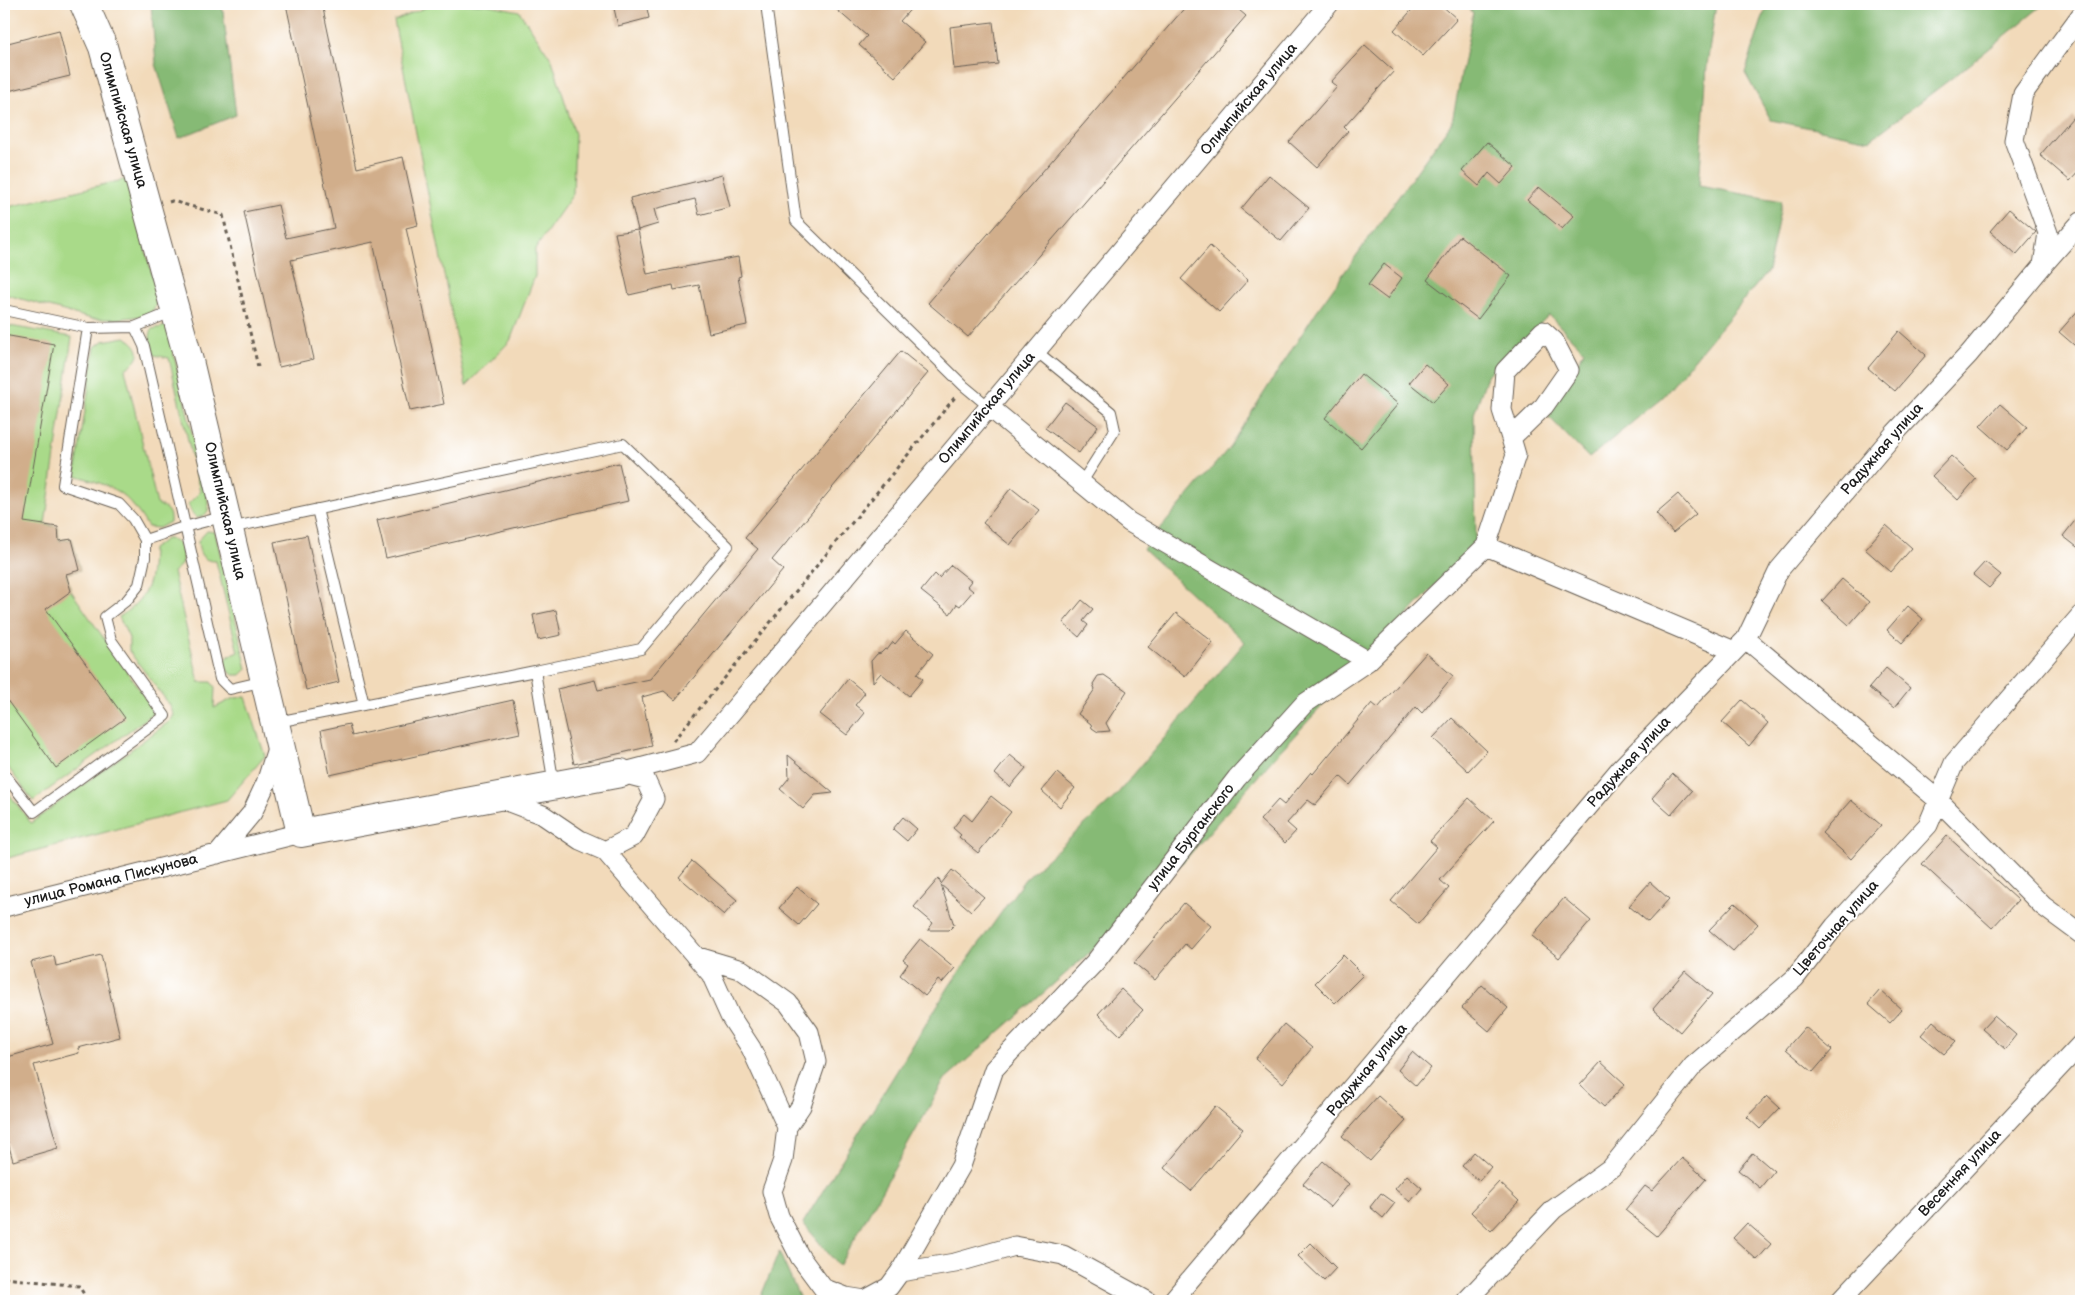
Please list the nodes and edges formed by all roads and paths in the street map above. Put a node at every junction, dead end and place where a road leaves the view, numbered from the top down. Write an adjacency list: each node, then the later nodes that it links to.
1 (84, 4): 9 (street, Олимпийская улица)
2 (766, 4): 14 (lane)
3 (1329, 4): 12 (street, Олимпийская улица)
4 (2081, 15): 7 (street)
5 (166, 203): 13 (path)
6 (2081, 222): 7 (street, Радужная улица)
7 (2043, 265): 24 (street, Радужная улица)
8 (4, 310): 11 (lane)
9 (175, 310): 10 (lane); 19 (street, Олимпийская улица)
10 (135, 327): 11 (lane); 20 (lane)
11 (88, 328): 21 (lane)
12 (1035, 350): 15 (street, Олимпийская улица); 17 (lane)
13 (258, 367)
14 (964, 386): 15 (lane); 30 (path)
15 (988, 406): 17 (street); 30 (street, Олимпийская улица)
16 (1511, 438): 16 (street, улица Бурганского); 22 (street, улица Бурганского)
17 (1082, 482): 25 (street)
18 (317, 509): 19 (lane); 26 (lane); 28 (lane)
19 (227, 522): 20 (lane); 27 (street, Олимпийская улица)
20 (184, 527): 21 (lane); 27 (lane)
21 (145, 540): 32 (lane)
22 (1486, 546): 24 (street); 25 (street, улица Бурганского)
23 (2081, 615): 35 (street, Цветочная улица)
24 (1740, 645): 35 (street); 49 (street, Радужная улица)
25 (1368, 661): 44 (street, улица Бурганского)
26 (535, 671): 28 (lane); 33 (lane)
27 (265, 681): 29 (street, Олимпийская улица)
28 (364, 705): 29 (lane)
29 (277, 732): 36 (street, Олимпийская улица); 38 (street, улица Романа Пискунова)
30 (654, 765): 31 (street, Олимпийская улица)
31 (621, 773): 33 (street, Олимпийская улица); 37 (street, Олимпийская улица)
32 (4, 774)
33 (554, 786): 34 (street, Олимпийская улица)
34 (495, 797): 36 (street, Олимпийская улица); 37 (street)
35 (1938, 800): 40 (street); 50 (street, Цветочная улица)
36 (301, 833): 38 (street, улица Романа Пискунова)
37 (605, 851): 41 (street)
38 (218, 854): 39 (street, улица Романа Пискунова)
39 (4, 907)
40 (2081, 934)
41 (695, 956): 43 (street); 43 (street)
42 (2081, 1044): 51 (street, Весенняя улица)
43 (786, 1127): 46 (street)
44 (900, 1272): 46 (street, улица Бурганского); 48 (street)
45 (4, 1278): 47 (path)
46 (826, 1294)
47 (88, 1301)
48 (1147, 1301)
49 (1172, 1301)
50 (1466, 1301)
51 (1840, 1301)

